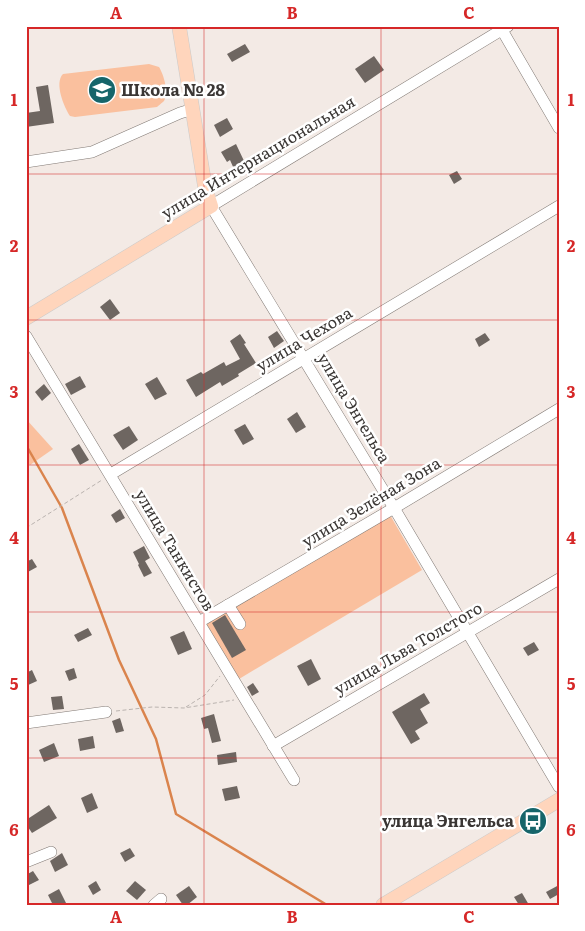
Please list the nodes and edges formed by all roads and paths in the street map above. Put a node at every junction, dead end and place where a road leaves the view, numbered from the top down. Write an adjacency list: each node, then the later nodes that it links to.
1 (179, 26): 3 (main road, улица Энгельса)
2 (505, 28): 4 (street); 6 (street, улица Интернациональная)
3 (193, 110): 5 (street); 6 (main road, улица Энгельса)
4 (559, 128)
5 (26, 162)
6 (211, 206): 8 (main road, улица Интернациональная); 10 (street, улица Энгельса)
7 (559, 206): 10 (street, улица Чехова)
8 (26, 318)
9 (26, 336): 12 (street, улица Танкистов)
10 (304, 358): 12 (street, улица Чехова); 13 (street, улица Энгельса)
11 (559, 409): 13 (street, улица Зелёная Зона)
12 (111, 474): 14 (path); 17 (street, улица Танкистов)
13 (394, 508): 16 (street, улица Зелёная Зона); 19 (street, улица Энгельса)
14 (26, 528)
15 (559, 578): 19 (street, улица Льва Толстого)
16 (228, 605): 17 (street, улица Зелёная Зона); 18 (street)
17 (199, 622): 20 (street, улица Танкистов)
18 (240, 624)
19 (466, 632): 25 (street, улица Льва Толстого); 27 (street, улица Энгельса)
20 (226, 668): 21 (street, улица Танкистов); 22 (path)
21 (244, 698): 22 (path); 25 (street, улица Танкистов)
22 (184, 708): 23 (path)
23 (106, 712): 24 (street)
24 (26, 723)
25 (273, 746): 26 (street, улица Танкистов)
26 (294, 780)
27 (559, 787)
28 (559, 800): 31 (main road)
29 (51, 852): 30 (street)
30 (26, 862)
31 (383, 905)

